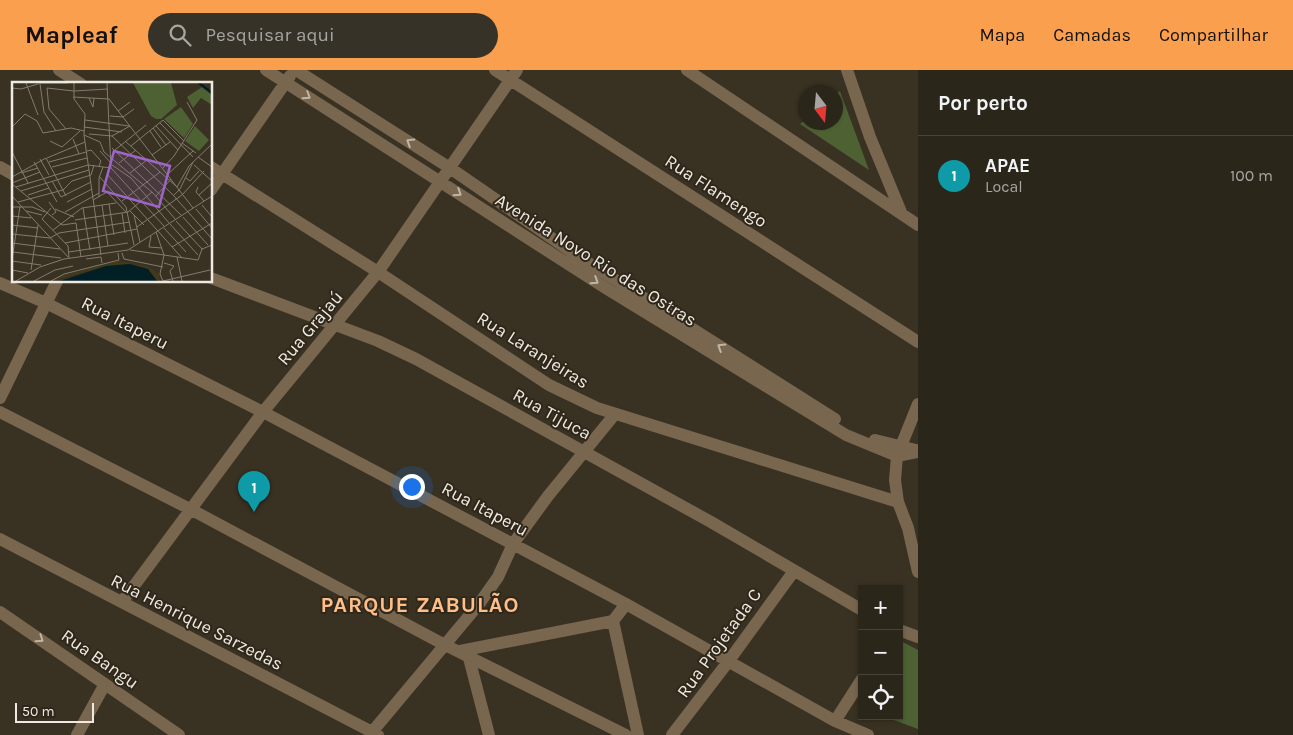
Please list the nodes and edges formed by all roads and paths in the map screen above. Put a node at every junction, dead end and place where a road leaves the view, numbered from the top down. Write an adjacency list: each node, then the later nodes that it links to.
1 (59, 70): 8 (street)
2 (266, 70): 9 (street, Avenida Novo Rio das Ostras)
3 (295, 70): 9 (street); 12 (street, Avenida Novo Rio das Ostras, one-way to 3)
4 (495, 70): 7 (street, Rua Flamengo)
5 (687, 70): 17 (street)
6 (847, 70): 17 (street)
7 (514, 75): 12 (street, Rua Grajaú); 25 (street, Rua Flamengo)
8 (78, 82)
9 (286, 83): 13 (street); 15 (street, Avenida Novo Rio das Ostras, one-way to 15)
10 (0, 167): 14 (street)
11 (212, 168): 13 (street, Rua Laranjeiras)
12 (450, 168): 15 (street, Rua Grajaú); 32 (street, Avenida Novo Rio das Ostras, one-way to 12)
13 (223, 174): 16 (street); 19 (street, Rua Laranjeiras)
14 (12, 175)
15 (440, 182): 19 (street, Rua Grajaú); 32 (street, Avenida Novo Rio das Ostras, one-way to 32)
16 (212, 189)
17 (902, 213): 18 (street)
18 (918, 225)
19 (378, 272): 24 (street, Rua Grajaú); 30 (street, Rua Laranjeiras)
20 (212, 278): 24 (street, Rua Tijuca)
21 (56, 282): 23 (street)
22 (0, 283): 23 (street, Rua Itaperu)
23 (46, 303): 26 (street); 29 (street, Rua Itaperu)
24 (335, 326): 29 (street, Rua Grajaú); 31 (street, Rua Tijuca)
25 (918, 342)
26 (0, 398)
27 (918, 404): 32 (street)
28 (0, 412): 35 (street)
29 (263, 412): 35 (street, Rua Grajaú); 38 (street, Rua Itaperu)
30 (615, 414): 31 (street); 34 (street, Rua Laranjeiras)
31 (583, 451): 38 (street); 39 (street, Rua Tijuca)
32 (899, 451): 33 (street, Avenida Novo Rio das Ostras); 34 (street)
33 (918, 451)
34 (898, 502): 36 (street)
35 (190, 509): 41 (street, Rua Grajaú); 48 (street)
36 (913, 529): 40 (street)
37 (0, 539): 41 (street, Rua Henrique Sarzedas)
38 (513, 544): 42 (street, Rua Itaperu); 48 (street)
39 (794, 570): 43 (street, Rua Tijuca); 50 (street, Rua Projetada C)
40 (918, 572)
41 (122, 602): 55 (street, Rua Henrique Sarzedas)
42 (626, 604): 45 (street); 50 (street, Rua Itaperu)
43 (858, 608)
44 (0, 612): 51 (street, Rua Bangu, one-way to 51)
45 (613, 621): 49 (street); 59 (street)
46 (903, 631): 47 (street)
47 (918, 637)
48 (445, 645): 49 (street); 55 (street)
49 (464, 654): 56 (street); 58 (street)
50 (728, 662): 53 (street, Rua Itaperu); 60 (street, Rua Projetada C)
51 (105, 684): 54 (street, Rua Bangu); 57 (street)
52 (858, 685): 53 (street)
53 (835, 721): 61 (street, Rua Itaperu)
54 (175, 734)
55 (375, 734)
56 (618, 734)
57 (77, 735)
58 (489, 735)
59 (638, 735)
60 (672, 735)
61 (868, 735)

